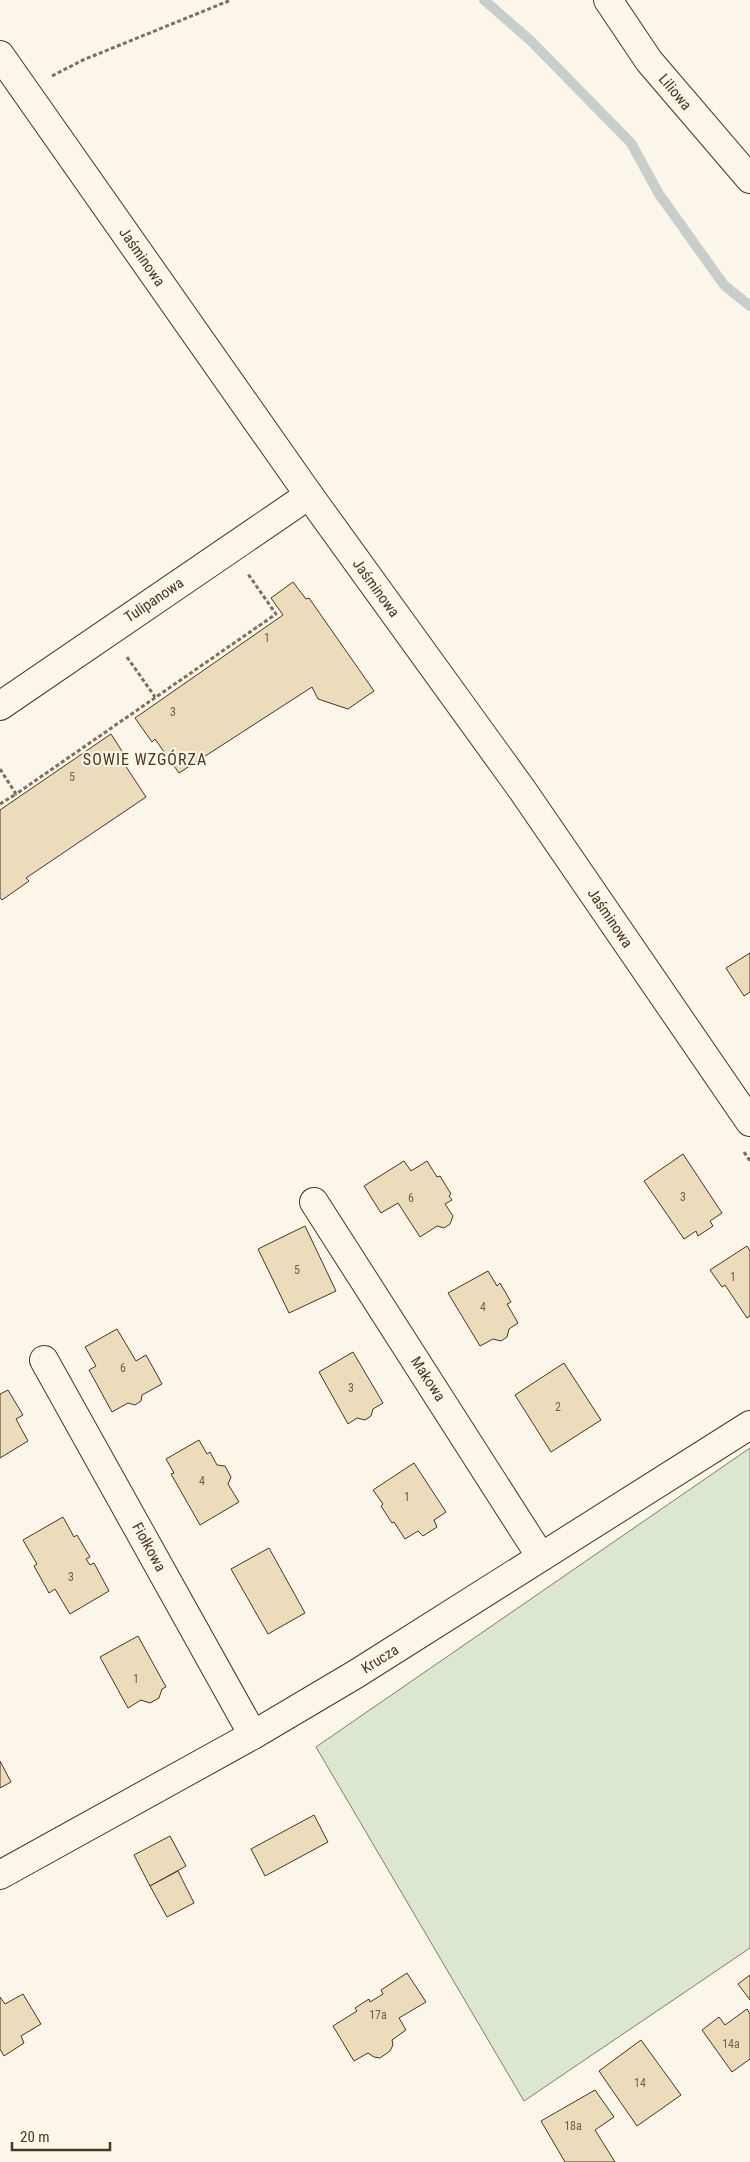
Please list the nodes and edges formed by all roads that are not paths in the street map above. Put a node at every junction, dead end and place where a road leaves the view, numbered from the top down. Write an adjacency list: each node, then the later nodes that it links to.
1 (608, 0): 3 (street, Liliowa)
2 (0, 55): 4 (street, Jaśminowa)
3 (750, 179)
4 (309, 495): 5 (street, Tulipanowa); 6 (street, Jaśminowa)
5 (0, 706)
6 (750, 1122)
7 (314, 1202): 10 (street, Makowa)
8 (44, 1360): 11 (street, Fiołkowa)
9 (750, 1425): 10 (street, Krucza)
10 (541, 1557): 11 (street, Krucza)
11 (253, 1735): 12 (street, Krucza)
12 (0, 1875)

